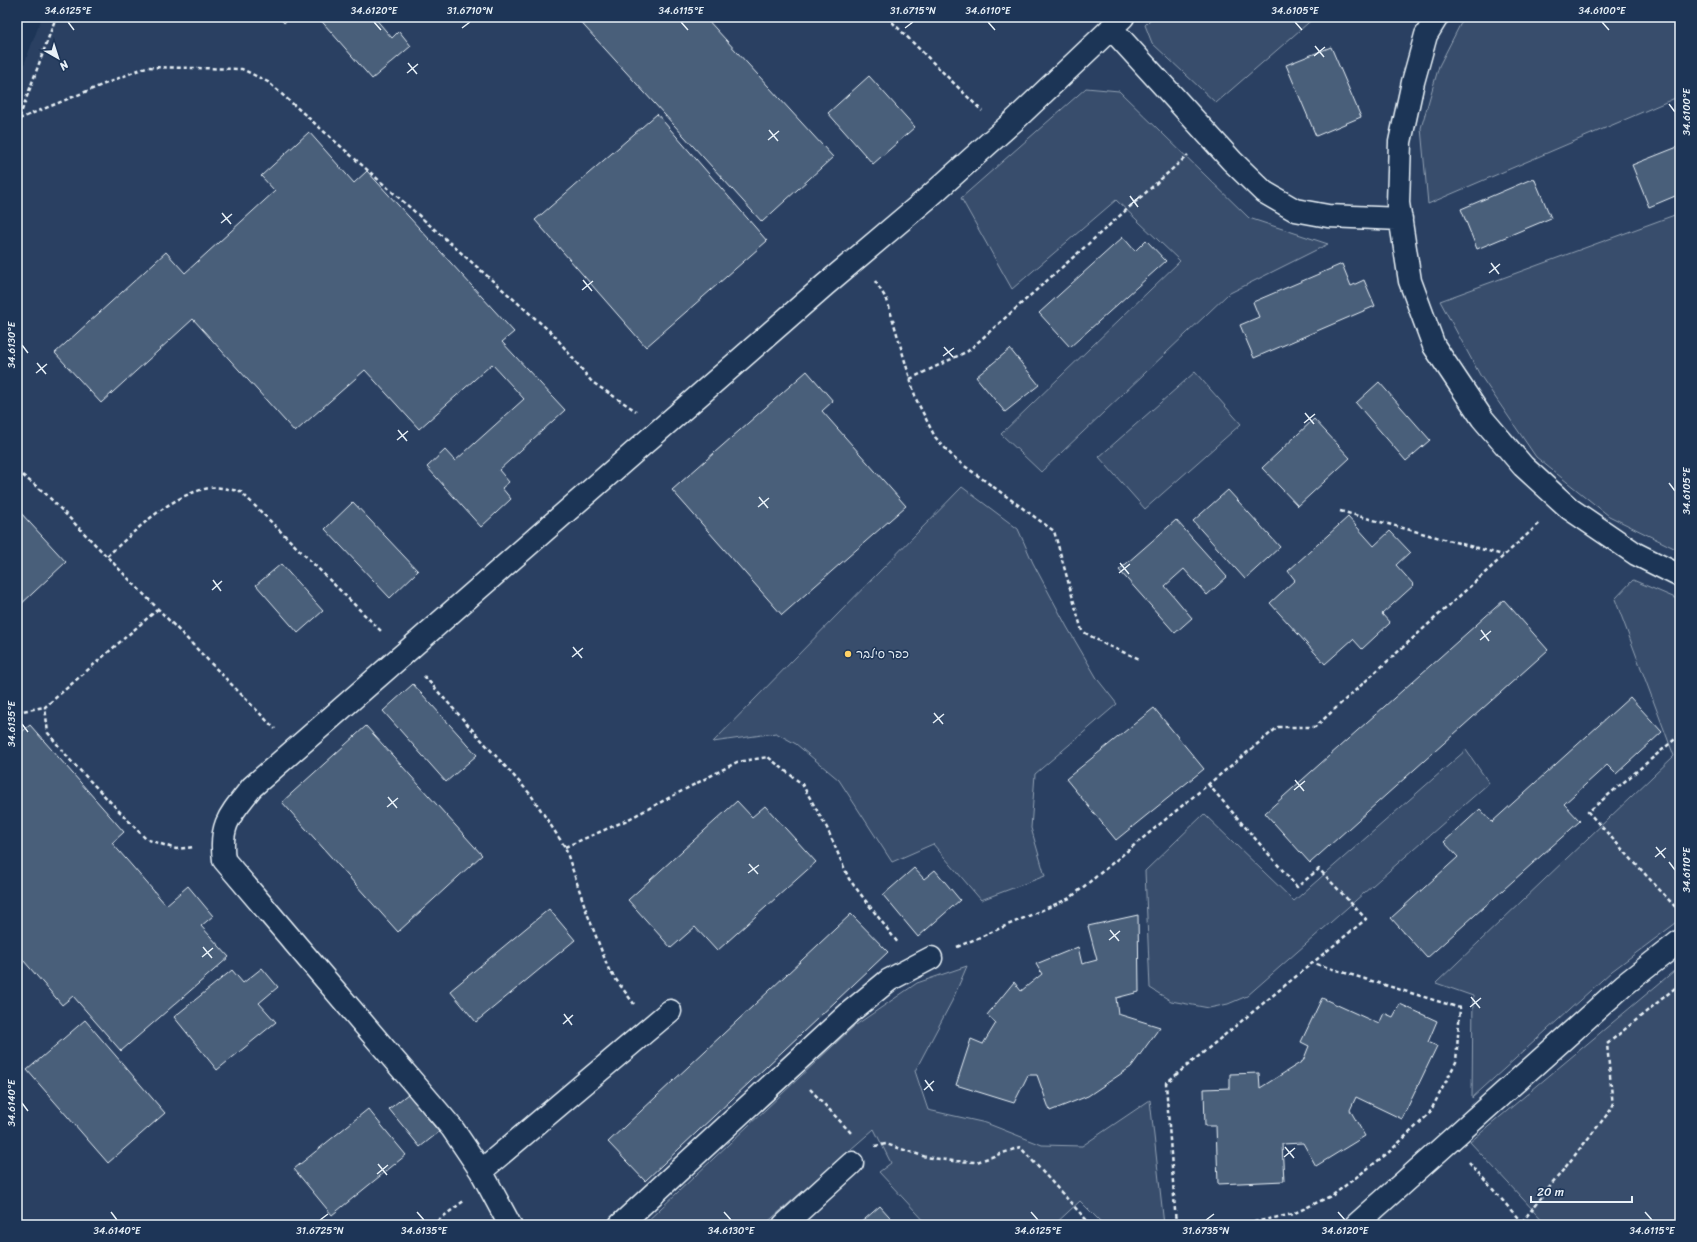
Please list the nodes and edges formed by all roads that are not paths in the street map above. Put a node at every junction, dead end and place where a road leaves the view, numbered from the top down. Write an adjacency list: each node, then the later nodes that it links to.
1 (1437, 17): 3 (street)
2 (1117, 23): 3 (street); 9 (street)
3 (1401, 219): 4 (street)
4 (1680, 576)
5 (1680, 941): 13 (street)
6 (923, 962): 11 (street)
7 (670, 1011): 9 (street)
8 (858, 1155): 12 (street)
9 (484, 1177): 10 (street)
10 (510, 1225)
11 (620, 1225)
12 (784, 1225)
13 (1356, 1225)

